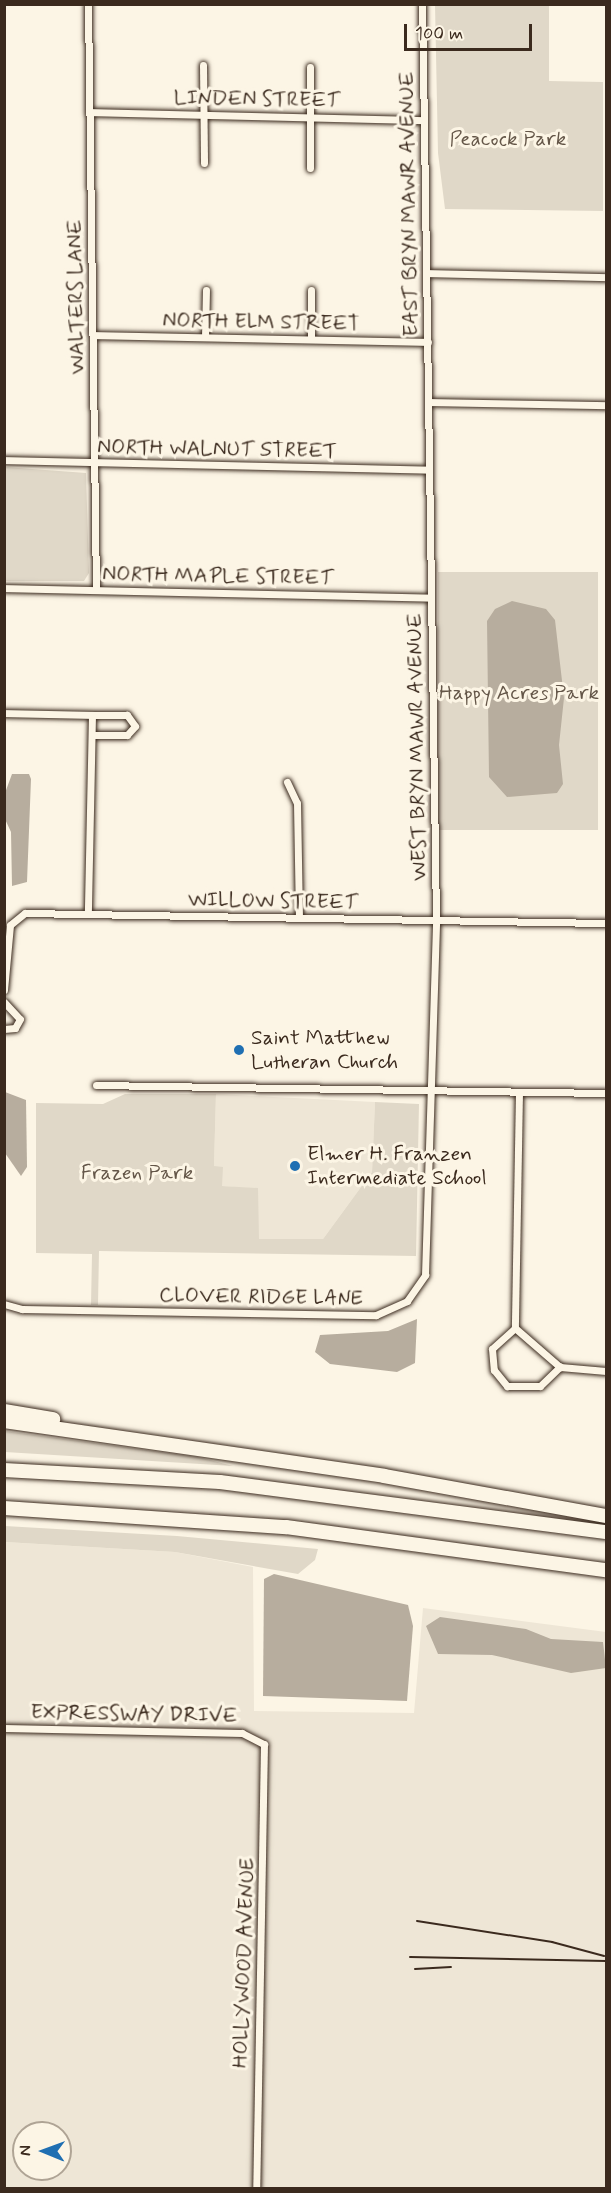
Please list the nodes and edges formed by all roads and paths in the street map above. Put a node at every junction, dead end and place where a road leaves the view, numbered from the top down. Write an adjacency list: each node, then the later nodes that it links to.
1 (88, 4): 5 (street, WALTERS LANE)
2 (422, 4): 8 (street, EAST BRYN MAWR AVENUE)
3 (203, 64): 6 (street)
4 (310, 67): 7 (street)
5 (90, 112): 6 (street, LINDEN STREET); 15 (street, WALTERS LANE)
6 (204, 114): 7 (street, LINDEN STREET); 9 (street)
7 (310, 117): 8 (street, LINDEN STREET); 10 (street)
8 (423, 120): 11 (street, EAST BRYN MAWR AVENUE)
9 (204, 164)
10 (310, 168)
11 (427, 273): 12 (street); 18 (street, EAST BRYN MAWR AVENUE)
12 (606, 277)
13 (206, 290): 16 (street)
14 (311, 290): 17 (street)
15 (93, 335): 16 (street, NORTH ELM STREET); 22 (street, WALTERS LANE)
16 (205, 337): 17 (street, NORTH ELM STREET)
17 (311, 339): 18 (street, NORTH ELM STREET)
18 (428, 342): 19 (street, EAST BRYN MAWR AVENUE)
19 (430, 402): 20 (street); 23 (street, WEST BRYN MAWR AVENUE)
20 (606, 405)
21 (4, 460): 22 (street, NORTH WALNUT STREET)
22 (94, 463): 23 (street, NORTH WALNUT STREET); 25 (street, WALTERS LANE)
23 (429, 470): 26 (street, WEST BRYN MAWR AVENUE)
24 (4, 588): 25 (street, NORTH MAPLE STREET)
25 (96, 590): 26 (street, NORTH MAPLE STREET)
26 (431, 598): 33 (street, WEST BRYN MAWR AVENUE)
27 (4, 713): 28 (street)
28 (92, 715): 29 (street); 29 (street)
29 (92, 735): 31 (street)
30 (287, 782): 32 (street)
31 (88, 914): 32 (street, WILLOW STREET); 35 (street, WILLOW STREET)
32 (299, 918): 33 (street, WILLOW STREET)
33 (436, 921): 34 (street, WILLOW STREET); 39 (street, WEST BRYN MAWR AVENUE)
34 (606, 923)
35 (4, 990)
36 (4, 1002): 37 (street)
37 (4, 1029)
38 (96, 1085): 39 (street)
39 (432, 1091): 40 (street); 42 (street, CLOVER RIDGE LANE)
40 (519, 1092): 41 (street); 43 (street)
41 (606, 1093)
42 (4, 1304)
43 (515, 1328): 44 (street); 44 (street)
44 (560, 1367): 45 (street)
45 (606, 1371)
46 (4, 1411): 48 (highway)
47 (4, 1421): 48 (highway)
48 (157, 1444): 51 (highway)
49 (4, 1470): 52 (highway)
50 (7, 1508): 53 (highway)
51 (606, 1516)
52 (606, 1532)
53 (606, 1570)
54 (4, 1728): 55 (street, EXPRESSWAY DRIVE)
55 (261, 1740): 56 (street, HOLLYWOOD AVENUE)
56 (256, 2188)

